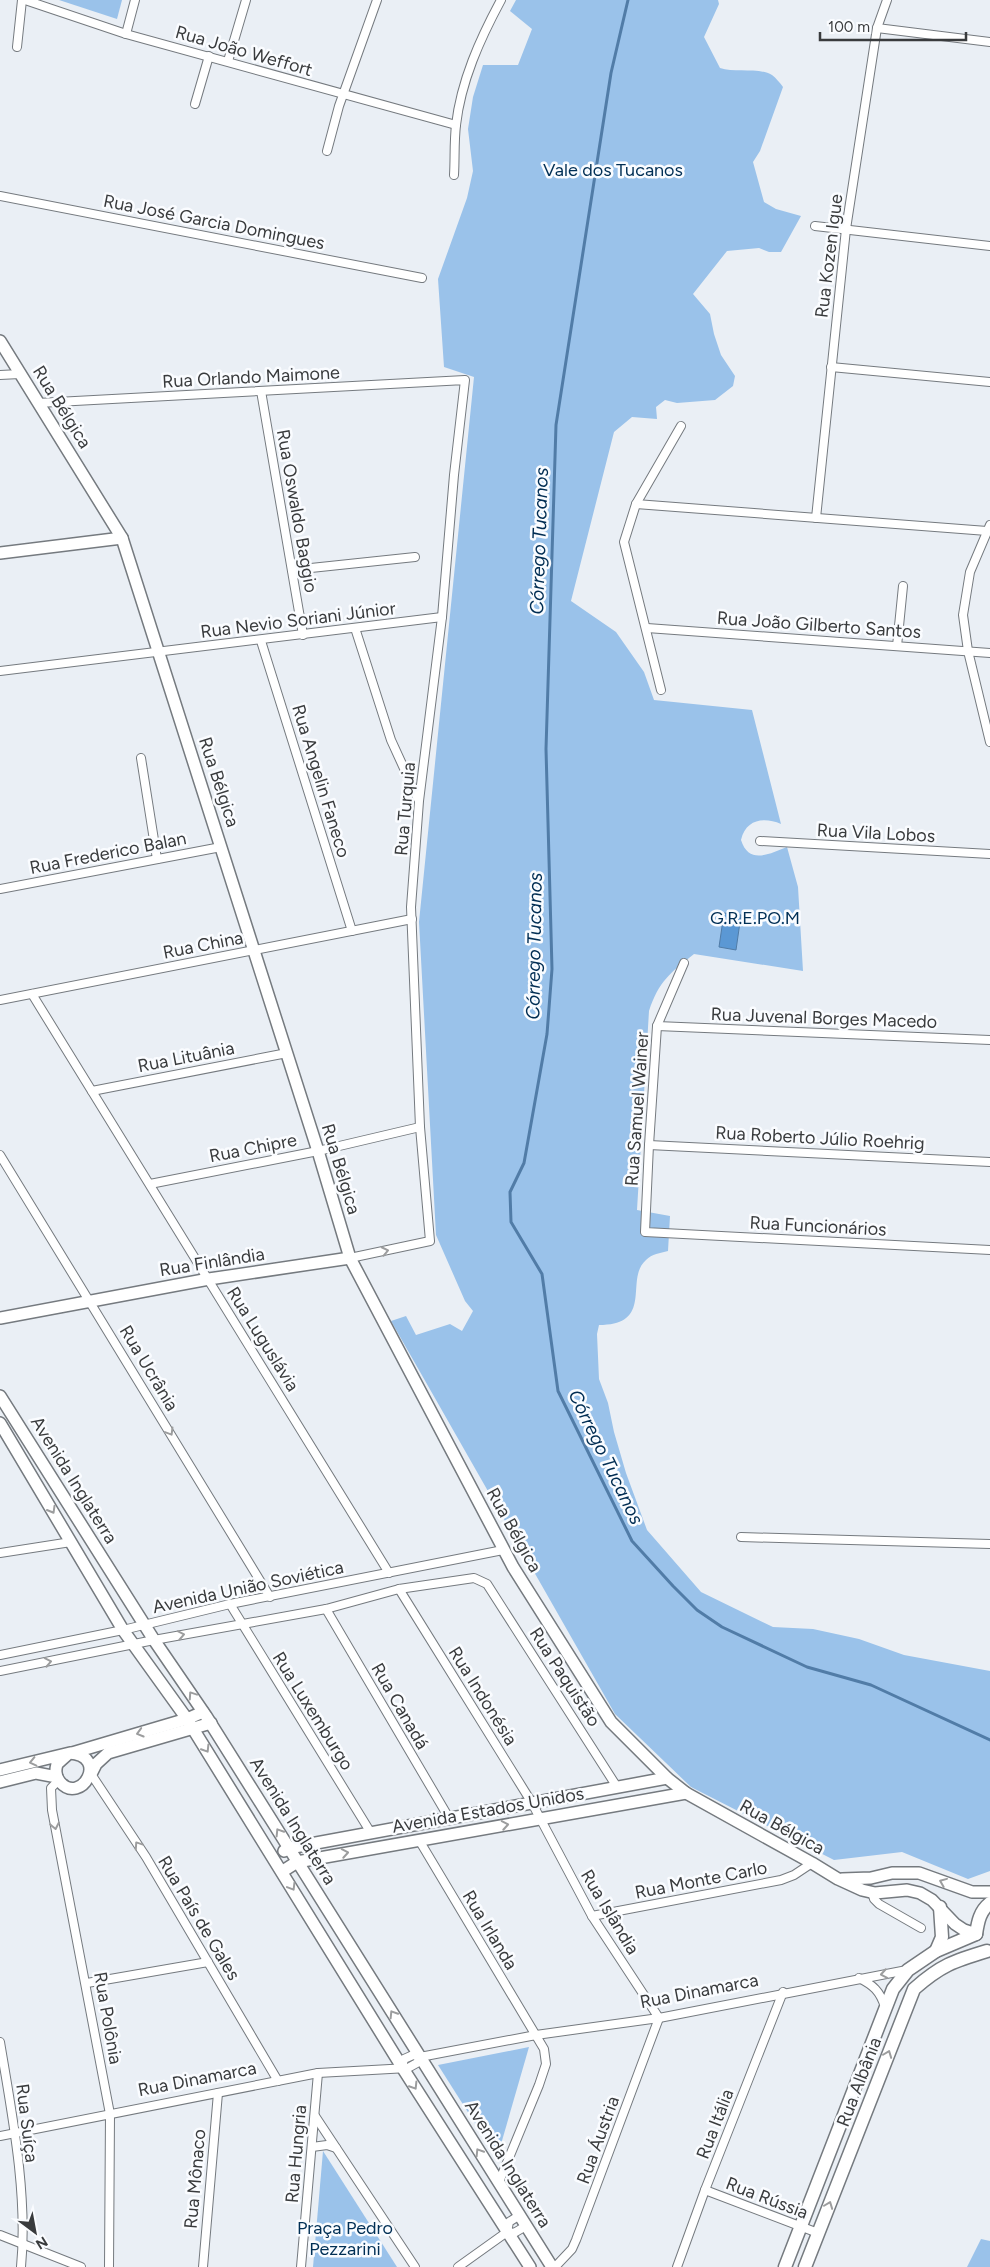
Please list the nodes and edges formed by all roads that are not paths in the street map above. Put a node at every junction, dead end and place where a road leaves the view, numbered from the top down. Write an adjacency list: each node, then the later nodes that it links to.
1 (23, 0): 8 (street, Rua João Weffort); 10 (street)
2 (135, 0): 8 (street)
3 (246, 0): 12 (street)
4 (377, 0): 13 (street)
5 (501, 0): 15 (street)
6 (887, 0): 7 (street, Rua Kozen Igue)
7 (877, 28): 9 (street); 20 (street, Rua Kozen Igue)
8 (126, 34): 11 (street, Rua João Weffort)
9 (990, 42)
10 (17, 47)
11 (209, 56): 12 (street, Rua João Weffort); 14 (street)
12 (228, 61): 13 (street, Rua João Weffort)
13 (343, 95): 15 (street, Rua João Weffort); 16 (street)
14 (195, 104)
15 (456, 125): 17 (street)
16 (328, 151)
17 (454, 175)
18 (0, 196): 22 (street, Rua José Garcia Domingues)
19 (815, 226): 20 (street)
20 (846, 229): 21 (street); 24 (street, Rua Kozen Igue)
21 (990, 246)
22 (422, 278)
23 (0, 341): 25 (street, Rua Bélgica)
24 (831, 366): 28 (street); 33 (street, Rua Kozen Igue)
25 (20, 374): 26 (street); 30 (street, Rua Bélgica)
26 (0, 375)
27 (466, 380): 29 (street, Rua Orlando Maimone); 40 (street, Rua Turquia)
28 (990, 382)
29 (261, 391): 30 (street, Rua Orlando Maimone); 38 (street, Rua Oswaldo Baggio)
30 (38, 403): 35 (street, Rua Bélgica)
31 (681, 426): 32 (street)
32 (636, 504): 33 (street); 42 (street)
33 (816, 518): 34 (street)
34 (989, 528): 47 (street)
35 (122, 538): 36 (street); 46 (street, Rua Bélgica)
36 (0, 553)
37 (415, 557): 38 (street)
38 (292, 570): 43 (street, Rua Oswaldo Baggio)
39 (902, 586): 45 (street)
40 (442, 617): 41 (street, Rua Nevio Soriani Júnior); 53 (street, Rua Turquia)
41 (355, 628): 43 (street, Rua Nevio Soriani Júnior); 53 (street)
42 (647, 628): 45 (street, Rua João Gilberto Santos); 50 (street)
43 (303, 635): 44 (street, Rua Nevio Soriani Júnior)
44 (261, 641): 46 (street, Rua Nevio Soriani Júnior); 60 (street, Rua Angelin Faneco)
45 (897, 646): 47 (street, Rua João Gilberto Santos)
46 (159, 651): 49 (street, Rua Nevio Soriani Júnior); 55 (street, Rua Bélgica)
47 (968, 651): 48 (street, Rua João Gilberto Santos); 51 (street)
48 (990, 653)
49 (0, 671)
50 (661, 690)
51 (990, 742)
52 (141, 758): 57 (street)
53 (419, 801): 59 (street, Rua Turquia)
54 (760, 841): 56 (street, Rua Vila Lobos)
55 (221, 848): 57 (street, Rua Frederico Balan); 61 (street, Rua Bélgica)
56 (990, 854)
57 (157, 860): 58 (street, Rua Frederico Balan)
58 (0, 889)
59 (412, 919): 60 (street, Rua China); 69 (street, Rua Turquia)
60 (352, 931): 61 (street, Rua China)
61 (254, 950): 63 (street, Rua China); 67 (street, Rua Bélgica)
62 (684, 963): 65 (street, Rua Samuel Wainer)
63 (32, 994): 64 (street, Rua China); 68 (street, Rua Luguslávia)
64 (0, 1000)
65 (657, 1026): 66 (street, Rua Juvenal Borges Macedo); 70 (street, Rua Samuel Wainer)
66 (990, 1040)
67 (287, 1053): 68 (street, Rua Lituânia); 71 (street, Rua Bélgica)
68 (92, 1091): 74 (street, Rua Luguslávia)
69 (420, 1127): 71 (street, Rua Chipre); 76 (street, Rua Turquia)
70 (649, 1144): 73 (street, Rua Roberto Júlio Roehrig); 75 (street, Rua Samuel Wainer)
71 (318, 1150): 74 (street, Rua Chipre); 78 (street, Rua Bélgica)
72 (0, 1155): 80 (street, Rua Ucrânia)
73 (990, 1162)
74 (150, 1184): 79 (street, Rua Luguslávia)
75 (645, 1232): 77 (street, Rua Funcionários)
76 (430, 1241): 78 (street, Rua Finlândia, one-way to 76)
77 (990, 1250)
78 (350, 1258): 79 (street, Rua Finlândia); 91 (street, Rua Bélgica)
79 (209, 1279): 80 (street, Rua Finlândia); 93 (street, Rua Luguslávia)
80 (90, 1300): 81 (street, Rua Finlândia); 96 (street, Rua Ucrânia, one-way to 96)
81 (0, 1318)
82 (0, 1396): 84 (street, Avenida Inglaterra)
83 (0, 1425): 85 (street, Avenida Inglaterra)
84 (41, 1460): 85 (street); 86 (street, Avenida Inglaterra)
85 (29, 1469): 87 (street, Avenida Inglaterra)
86 (52, 1476): 87 (street); 100 (street, Avenida Inglaterra)
87 (38, 1484): 89 (street, Avenida Inglaterra, one-way to 89)
88 (742, 1537): 90 (street)
89 (71, 1542): 92 (street); 101 (street, Avenida Inglaterra)
90 (990, 1544)
91 (503, 1550): 93 (street, Avenida União Soviética); 113 (street, Rua Bélgica)
92 (0, 1553)
93 (389, 1574): 96 (street, Avenida União Soviética)
94 (487, 1584): 95 (street, Avenida União Soviética); 116 (street, Rua Paquistão)
95 (399, 1589): 98 (street, Avenida União Soviética); 118 (street, Rua Indonésia)
96 (270, 1597): 97 (street, Avenida União Soviética)
97 (230, 1604): 99 (street, Rua Luxemburgo); 100 (street, Avenida União Soviética)
98 (326, 1609): 99 (street, Avenida União Soviética); 119 (street, Rua Canadá)
99 (241, 1623): 102 (street, Avenida União Soviética, one-way to 99); 121 (street, Rua Luxemburgo)
100 (145, 1625): 101 (street, Avenida União Soviética); 102 (street, Avenida Inglaterra)
101 (123, 1630): 103 (street, Avenida Inglaterra); 104 (street, Avenida União Soviética)
102 (154, 1640): 103 (street, Avenida União Soviética); 106 (street, Avenida Inglaterra, one-way to 102)
103 (133, 1645): 105 (street, Avenida União Soviética, one-way to 103); 107 (street, Avenida Inglaterra)
104 (0, 1655)
105 (0, 1671)
106 (203, 1712): 107 (street); 108 (street, Avenida Inglaterra)
107 (187, 1719): 109 (street, Avenida Inglaterra); 110 (street, one-way to 110)
108 (211, 1723): 109 (street); 123 (street, Avenida Inglaterra, one-way to 108)
109 (193, 1729): 112 (street); 124 (street, Avenida Inglaterra, one-way to 124)
110 (68, 1754): 111 (street, one-way to 111); 112 (street); 114 (street)
111 (0, 1770)
112 (91, 1774): 114 (street); 138 (street, Rua País de Gales, one-way to 112)
113 (667, 1778): 116 (street, Avenida Estados Unidos); 117 (street, Rua Bélgica)
114 (58, 1779): 115 (street); 141 (street, Rua Polônia, one-way to 141)
115 (0, 1782)
116 (617, 1787): 118 (street, Avenida Estados Unidos)
117 (686, 1793): 120 (street, Avenida Estados Unidos); 126 (street, Rua Bélgica)
118 (532, 1803): 119 (street, Avenida Estados Unidos); 120 (street, Rua Indonésia)
119 (449, 1818): 121 (street, Avenida Estados Unidos)
120 (540, 1819): 122 (street, Avenida Estados Unidos, one-way to 120); 133 (street, Rua Islândia)
121 (371, 1833): 123 (street, Avenida Estados Unidos)
122 (418, 1840): 125 (street, Avenida Estados Unidos, one-way to 122); 145 (street, Rua Irlanda)
123 (289, 1848): 124 (street); 125 (street, Avenida Inglaterra)
124 (274, 1857): 127 (street, Avenida Inglaterra)
125 (297, 1862): 127 (street); 147 (street, Avenida Inglaterra, one-way to 125)
126 (812, 1862): 128 (street, Rua Bélgica); 133 (street, Rua Monte Carlo)
127 (283, 1871): 148 (street, Avenida Inglaterra, one-way to 148)
128 (838, 1879): 129 (street, Rua Bélgica); 130 (street, one-way to 128)
129 (872, 1892): 132 (street, Rua Bélgica); 134 (street)
130 (990, 1892)
131 (990, 1903): 135 (main road)
132 (940, 1908): 135 (street, Rua Bélgica); 136 (main road)
133 (592, 1916): 144 (street, Rua Islândia)
134 (921, 1928)
135 (976, 1934): 136 (main road, Rua Dinamarca); 137 (main road)
136 (936, 1951): 139 (main road, Rua Dinamarca)
137 (989, 1952): 164 (main road, Rua Albânia, one-way to 137)
138 (208, 1962): 141 (street); 150 (street, Rua País de Gales)
139 (908, 1970): 140 (street, Rua Dinamarca, one-way to 140); 143 (main road, Rua Albânia)
140 (859, 1978): 142 (street, Rua Dinamarca); 143 (street)
141 (87, 1983): 152 (street, Rua Polônia)
142 (782, 1992): 144 (street, Rua Dinamarca); 159 (street, Rua Itália)
143 (885, 2009): 162 (main road, Rua Albânia)
144 (659, 2018): 145 (street, Rua Dinamarca); 175 (street, Rua Áustria)
145 (536, 2035): 147 (street, Rua Dinamarca); 158 (street, Rua Irlanda)
146 (0, 2042): 154 (street, Rua Suíça)
147 (420, 2057): 148 (street, Rua Dinamarca); 158 (street, Avenida Inglaterra, one-way to 147)
148 (402, 2067): 149 (street, Rua Dinamarca); 163 (street, Avenida Inglaterra, one-way to 163)
149 (318, 2073): 150 (street, Rua Dinamarca); 153 (street, Rua Hungria)
150 (278, 2081): 151 (street, Rua Dinamarca)
151 (218, 2093): 152 (street, Rua Dinamarca); 170 (street, Rua Mônaco)
152 (110, 2114): 154 (street, Rua Dinamarca); 169 (street, Rua Polônia)
153 (315, 2116): 156 (street, Rua Hungria); 157 (street)
154 (16, 2132): 155 (street, Rua Dinamarca); 166 (street, Rua Suíça)
155 (0, 2136)
156 (312, 2147): 157 (street); 171 (street, Rua Hungria)
157 (336, 2148): 172 (street)
158 (499, 2182): 160 (street, Avenida Inglaterra)
159 (705, 2190): 162 (street, Rua Rússia); 176 (street, Rua Itália)
160 (520, 2215): 161 (street, Avenida Inglaterra); 163 (street)
161 (526, 2226): 163 (street); 175 (street, Avenida Inglaterra)
162 (800, 2227): 164 (street, Rua Rússia); 177 (main road, Rua Albânia)
163 (507, 2232): 173 (street); 174 (street, Avenida Inglaterra)
164 (818, 2234): 178 (main road, Rua Albânia)
165 (0, 2235): 166 (street)
166 (23, 2244): 167 (street, Rua Suíça); 168 (street)
167 (21, 2267)
168 (81, 2267)
169 (109, 2267)
170 (203, 2267)
171 (301, 2267)
172 (415, 2267)
173 (458, 2267)
174 (530, 2267)
175 (553, 2267)
176 (678, 2267)
177 (784, 2267)
178 (805, 2267)

